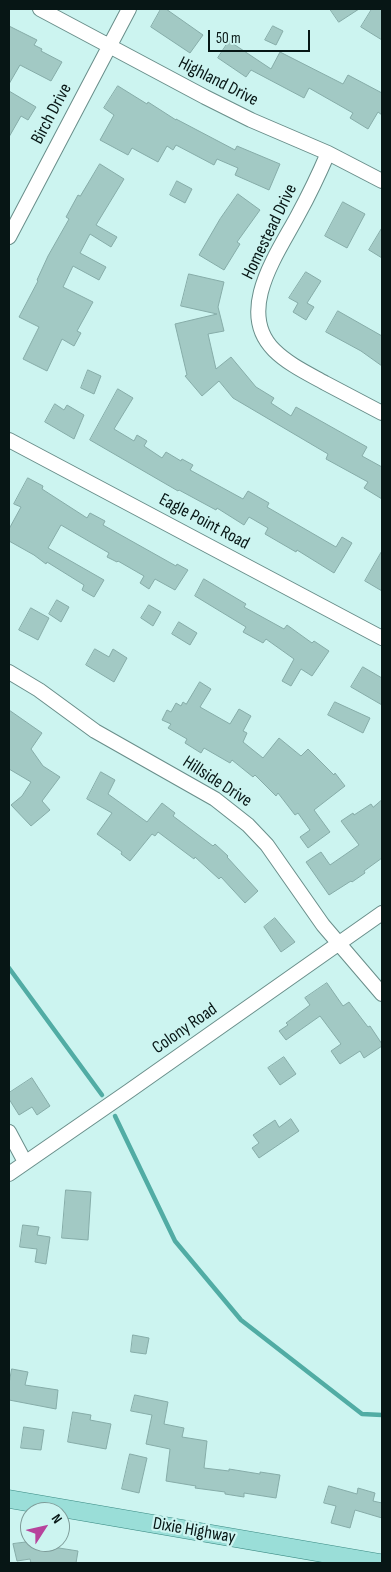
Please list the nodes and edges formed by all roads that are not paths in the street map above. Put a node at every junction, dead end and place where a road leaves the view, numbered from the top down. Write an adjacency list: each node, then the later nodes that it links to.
1 (40, 9): 3 (street, Highland Drive)
2 (129, 9): 3 (street, Birch Drive)
3 (110, 46): 4 (street, Highland Drive); 6 (street, Birch Drive)
4 (328, 153): 5 (street, Highland Drive); 7 (street, Homestead Drive)
5 (382, 181)
6 (9, 237)
7 (382, 413)
8 (9, 440): 9 (street, Eagle Point Road)
9 (382, 638)
10 (9, 672): 12 (street, Hillside Drive)
11 (382, 913): 12 (street, Colony Road)
12 (338, 944): 13 (street, Hillside Drive); 15 (street, Colony Road)
13 (382, 994)
14 (9, 1132): 15 (street)
15 (25, 1162): 16 (street, Colony Road)
16 (9, 1174)
17 (9, 1499): 18 (main road, Dixie Highway)
18 (340, 1560): 19 (main road, Dixie Highway)
19 (380, 1563)

